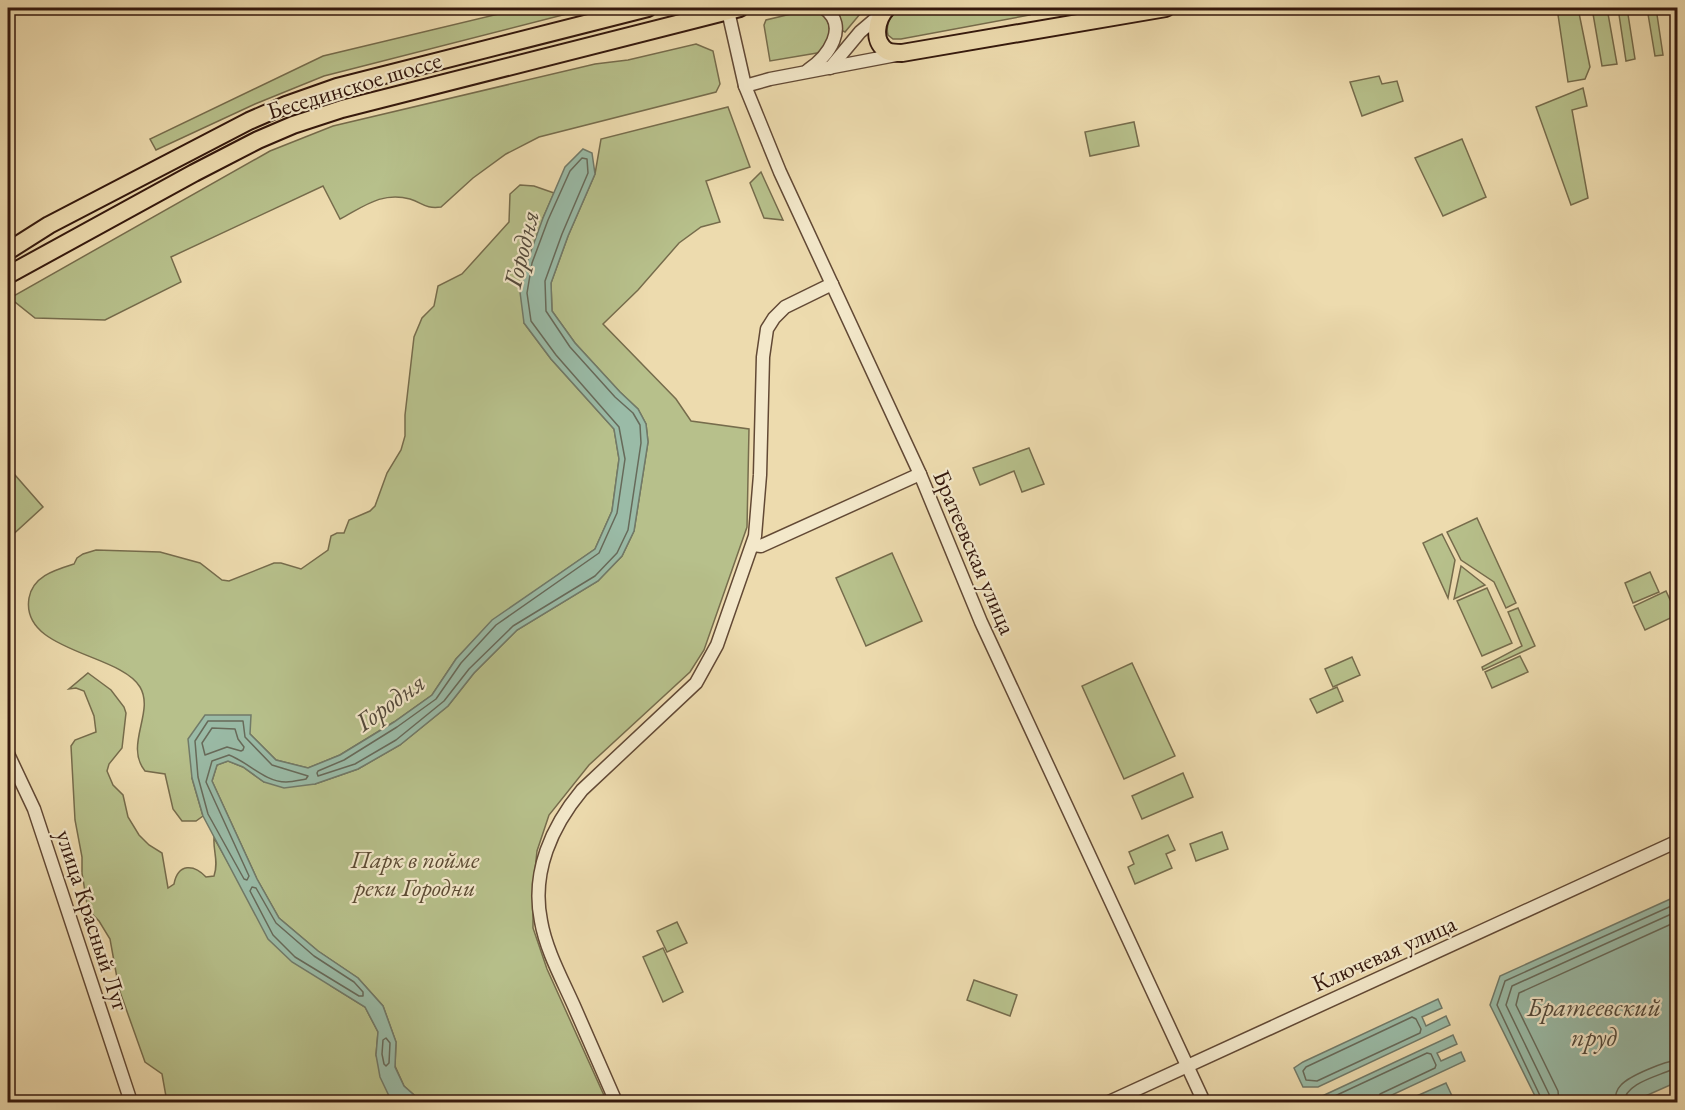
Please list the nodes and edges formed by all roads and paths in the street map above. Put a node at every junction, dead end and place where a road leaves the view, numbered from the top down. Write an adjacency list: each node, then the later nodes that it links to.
1 (648, 8): 10 (main road, Бесединское шоссе)
2 (824, 8): 8 (street)
3 (1166, 8): 6 (main road)
4 (732, 9): 9 (street, Братеевская улица); 11 (main road, Бесединское шоссе)
5 (883, 11): 6 (main road); 7 (street)
6 (902, 53): 7 (street)
7 (830, 68): 8 (street)
8 (804, 72): 9 (street)
9 (745, 86): 12 (street, Братеевская улица)
10 (8, 251)
11 (8, 275)
12 (832, 284): 13 (street, Братеевская улица); 14 (street)
13 (920, 474): 14 (street); 17 (street, Братеевская улица)
14 (753, 545): 19 (street)
15 (8, 754): 18 (street, улица Красный Луг)
16 (1677, 841): 17 (street, Ключевая улица)
17 (1187, 1066): 20 (street, Ключевая улица); 21 (street, Братеевская улица)
18 (131, 1102)
19 (616, 1102)
20 (1108, 1102)
21 (1204, 1102)

